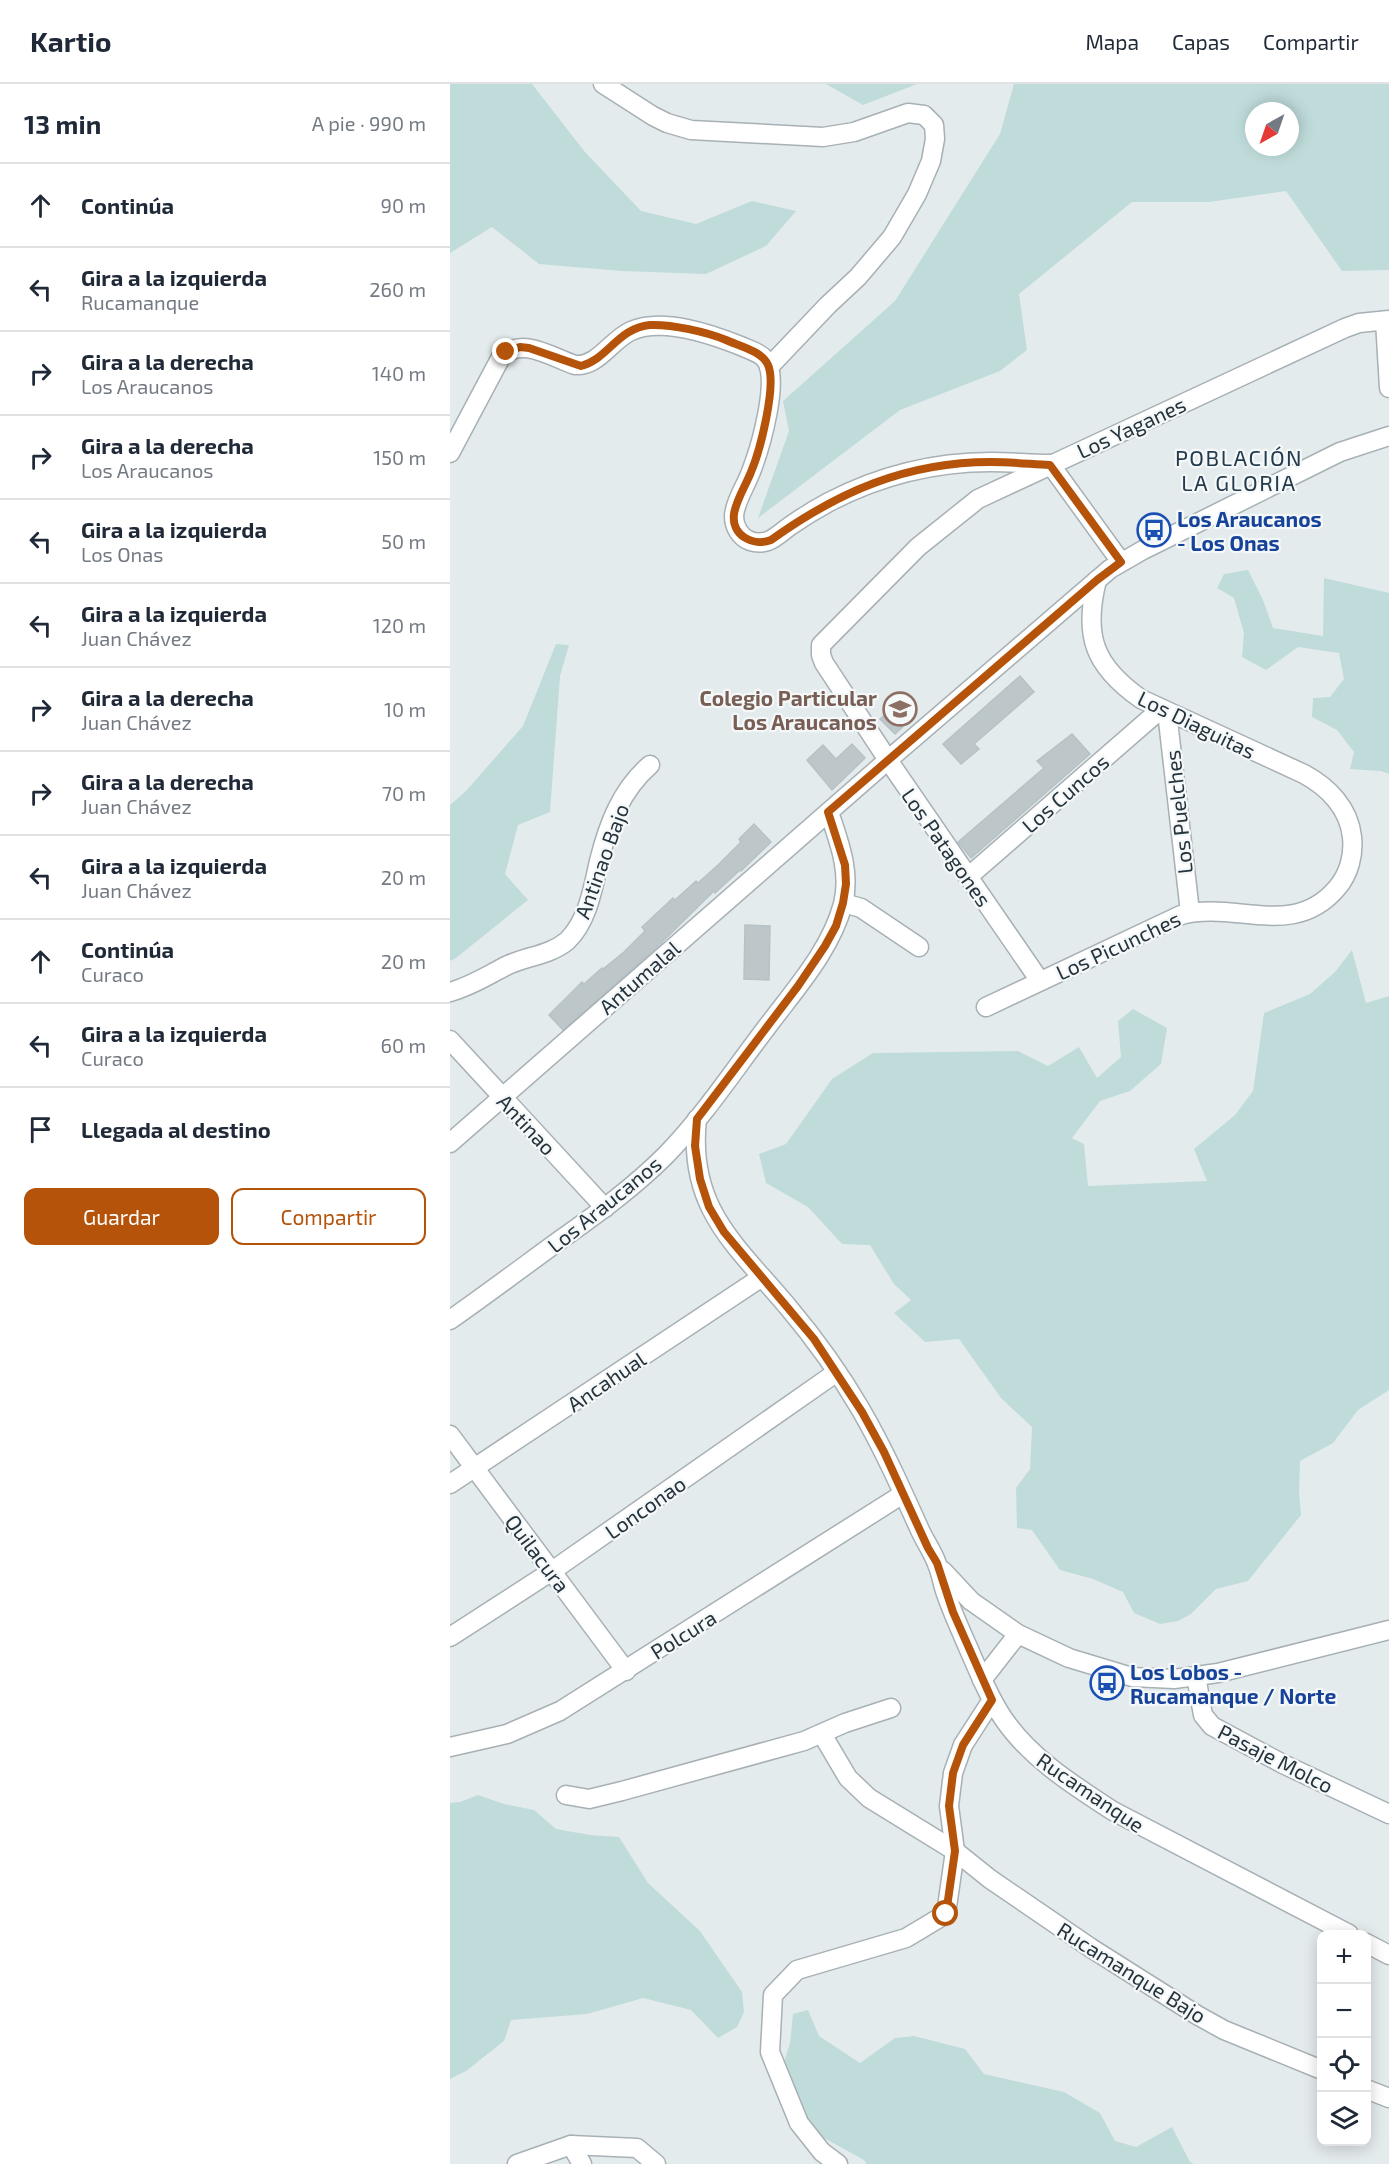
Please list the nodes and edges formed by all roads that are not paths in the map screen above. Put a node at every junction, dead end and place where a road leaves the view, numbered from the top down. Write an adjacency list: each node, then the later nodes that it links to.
1 (603, 84): 3 (street)
2 (1387, 321): 4 (street); 7 (street, Los Yaganes)
3 (769, 367): 6 (street); 7 (street)
4 (1389, 388)
5 (1389, 436): 8 (street)
6 (450, 453)
7 (1050, 465): 8 (street); 10 (street, Los Yaganes)
8 (1121, 562): 9 (street)
9 (1097, 580): 11 (street, Los Diaguitas); 12 (street)
10 (820, 649): 12 (street, Los Patagones)
11 (1164, 710): 15 (street, Los Diaguitas); 16 (street, Los Cuncos); 18 (street, Los Puelches)
12 (888, 760): 14 (street); 16 (street, Los Patagones)
13 (650, 765): 21 (street, Antinao Bajo)
14 (828, 812): 17 (street, Los Araucanos); 24 (street, Antumalal)
15 (1352, 836): 18 (street, Los Picunches)
16 (968, 877): 20 (street, Los Patagones)
17 (843, 903): 19 (street); 25 (street, Los Araucanos)
18 (1190, 912): 20 (street, Los Picunches)
19 (919, 947)
20 (1040, 981): 22 (street, Los Picunches)
21 (450, 992)
22 (986, 1007)
23 (450, 1040): 24 (street, Antinao)
24 (502, 1097): 26 (street, Antumalal); 27 (street, Antinao)
25 (697, 1119): 27 (street, Los Araucanos); 28 (street, Rucamanque)
26 (450, 1143)
27 (605, 1208): 29 (street, Los Araucanos)
28 (762, 1277): 30 (street, Rucamanque); 32 (street, Ancahual)
29 (450, 1320)
30 (837, 1372): 34 (street, Rucamanque); 36 (street, Lonconao)
31 (450, 1435): 32 (street, Quilacura)
32 (475, 1468): 33 (street, Ancahual); 36 (street, Quilacura)
33 (450, 1484)
34 (903, 1494): 35 (street, Rucamanque); 40 (street, Polcura)
35 (937, 1563): 38 (street); 42 (street, Rucamanque)
36 (552, 1571): 39 (street, Lonconao); 40 (street, Quilacura)
37 (1389, 1630): 41 (street)
38 (1018, 1634): 41 (street); 42 (street)
39 (450, 1637)
40 (626, 1671): 46 (street, Polcura)
41 (1196, 1676): 48 (street, Pasaje Molco)
42 (982, 1680): 43 (street, Rucamanque)
43 (992, 1700): 49 (street); 50 (street, Rucamanque)
44 (891, 1708): 45 (street)
45 (822, 1734): 47 (street); 49 (street)
46 (450, 1747)
47 (566, 1795)
48 (1389, 1814)
49 (955, 1851): 53 (street, Rucamanque Bajo); 60 (street)
50 (1339, 1930)
51 (1371, 1946): 52 (street)
52 (1389, 1955)
53 (1317, 2068)
54 (1371, 2091): 55 (street)
55 (1389, 2098)
56 (571, 2145): 57 (street); 58 (street); 59 (street)
57 (517, 2164)
58 (582, 2164)
59 (656, 2164)
60 (838, 2164)

